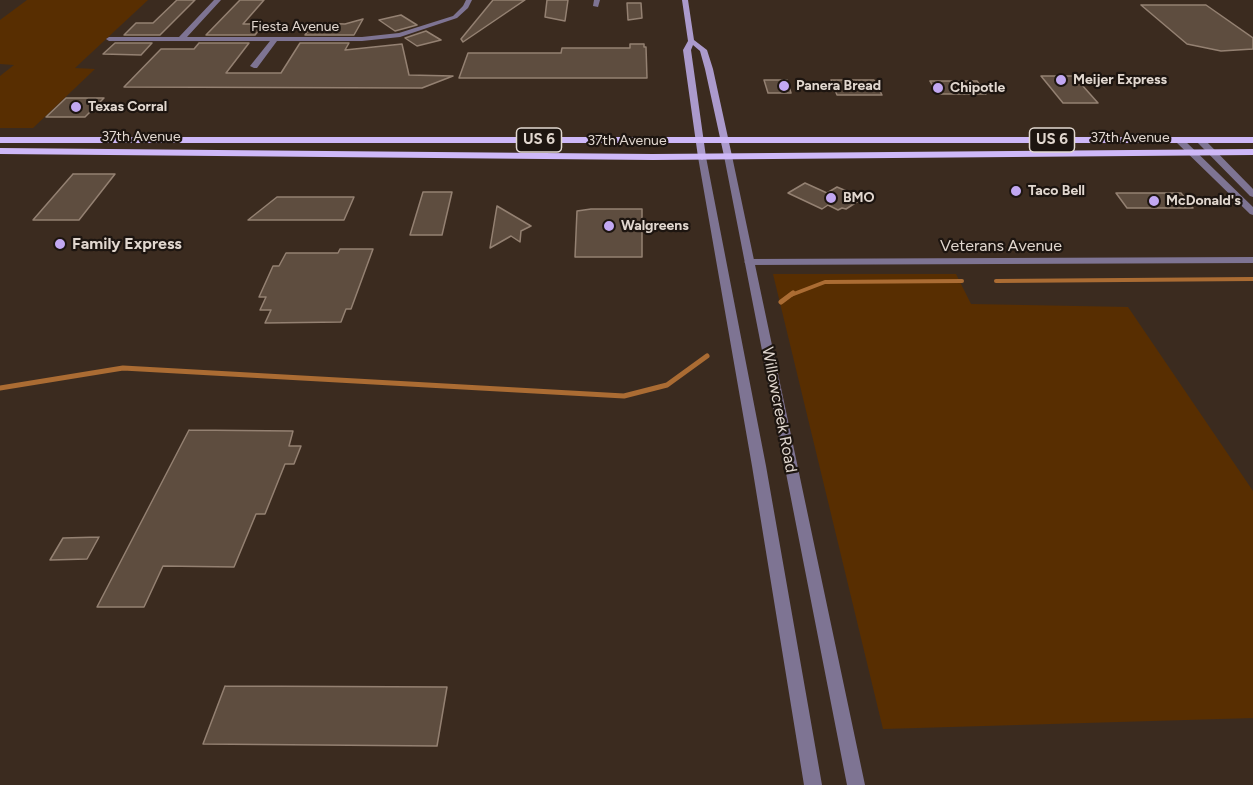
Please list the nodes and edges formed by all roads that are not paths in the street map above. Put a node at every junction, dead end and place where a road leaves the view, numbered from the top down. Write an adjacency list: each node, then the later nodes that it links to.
1 (218, 0): 5 (street)
2 (469, 0): 6 (street, Fiesta Avenue)
3 (685, 0): 7 (main road, Willowcreek Road)
4 (109, 39): 5 (street, Fiesta Avenue)
5 (181, 39): 6 (street, Fiesta Avenue)
6 (275, 39): 8 (street)
7 (692, 41): 10 (main road, Willowcreek Road); 14 (main road, Willowcreek Road)
8 (254, 66)
9 (0, 140): 14 (main road, 37th Avenue / US 6)
10 (724, 140): 11 (main road, 37th Avenue / US 6); 14 (main road, 37th Avenue / US 6); 19 (main road, Willowcreek Road)
11 (1179, 140): 12 (main road, 37th Avenue / US 6); 18 (street)
12 (1200, 140): 13 (main road, 37th Avenue / US 6); 16 (street)
13 (1253, 140)
14 (700, 141): 20 (main road, Willowcreek Road)
15 (0, 150): 20 (main road, 37th Avenue / US 6)
16 (1213, 152): 17 (main road, 37th Avenue / US 6); 18 (main road, 37th Avenue / US 6); 21 (street)
17 (1253, 152)
18 (1192, 153): 19 (main road, 37th Avenue / US 6); 22 (street)
19 (728, 156): 20 (main road, 37th Avenue / US 6); 24 (street, Willowcreek Road)
20 (702, 157): 25 (street, Willowcreek Road)
21 (1253, 194)
22 (1253, 212)
23 (1253, 261): 24 (street, Veterans Avenue)
24 (750, 262): 26 (street, Willowcreek Road)
25 (813, 785)
26 (856, 785)

